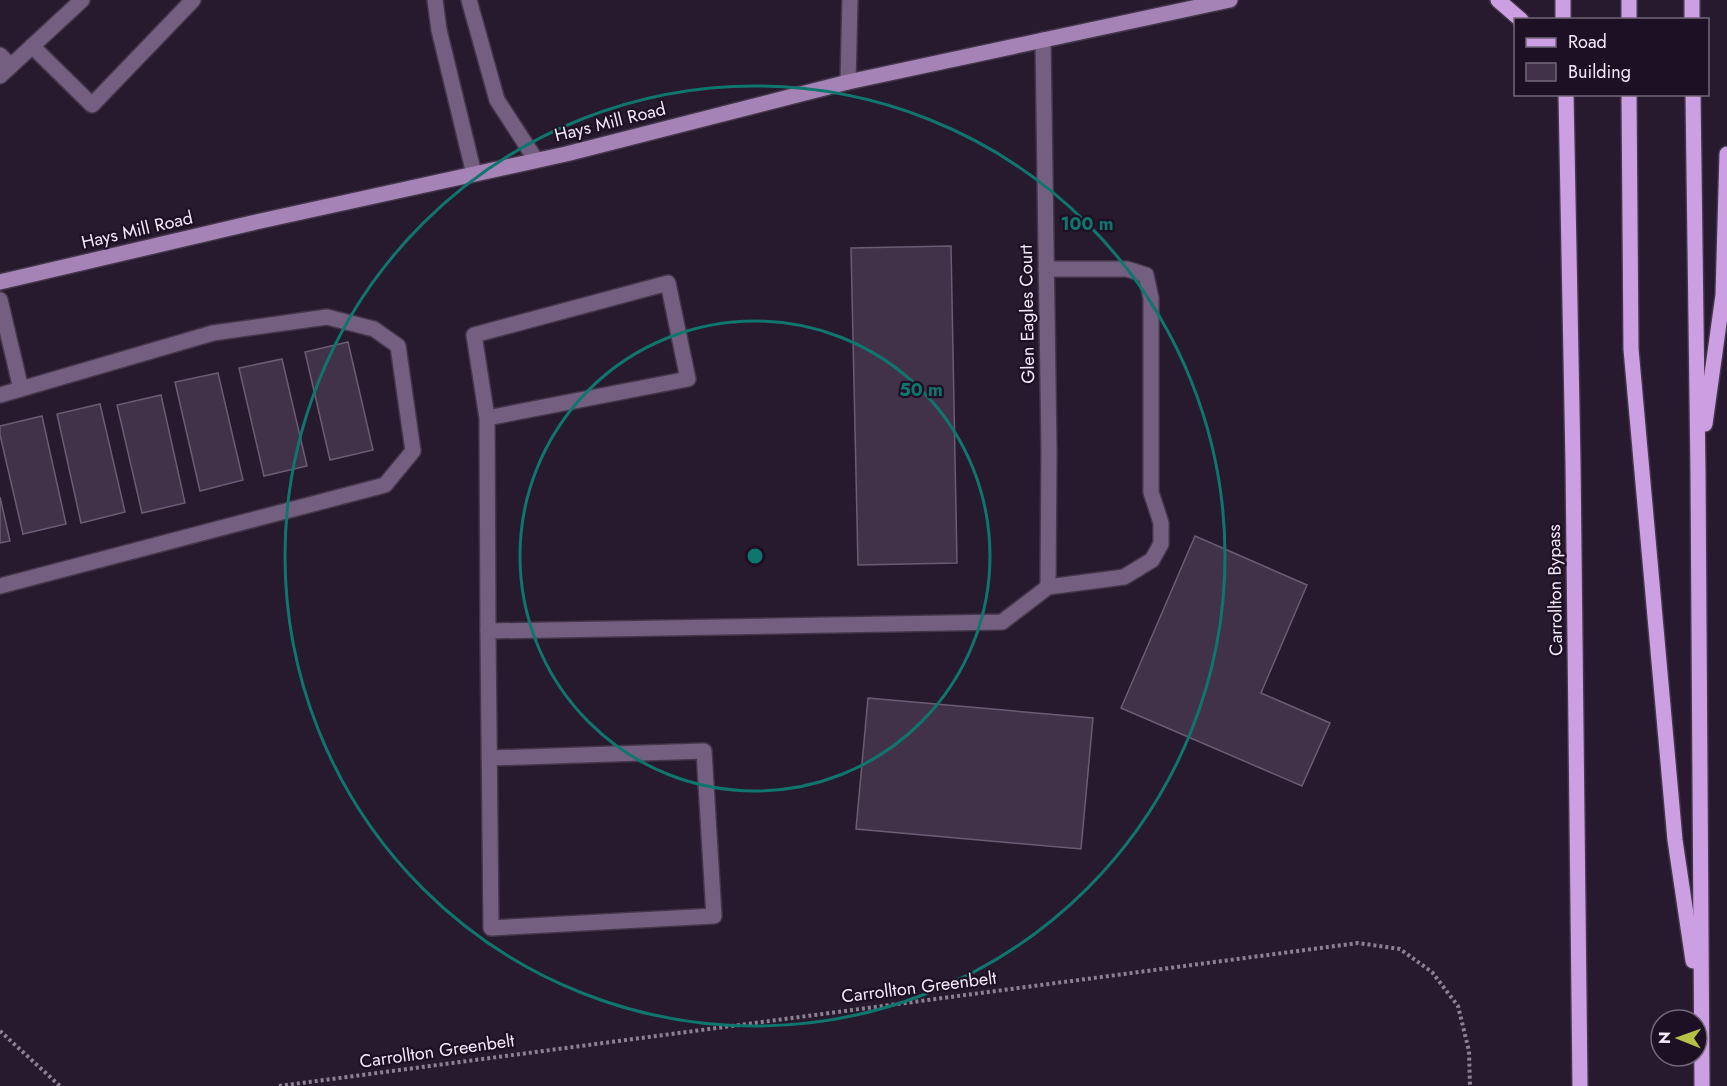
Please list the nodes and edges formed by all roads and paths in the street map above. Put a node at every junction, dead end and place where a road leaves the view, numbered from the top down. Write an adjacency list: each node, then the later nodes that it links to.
1 (82, 0): 16 (street)
2 (193, 0): 16 (street)
3 (435, 0): 24 (street)
4 (469, 0): 23 (street)
5 (850, 0): 18 (street)
6 (1230, 0): 15 (street, Hays Mill Road)
7 (1498, 0): 11 (main road)
8 (1563, 0): 12 (main road)
9 (1629, 0): 13 (main road)
10 (1692, 0): 14 (main road)
11 (1519, 18)
12 (1563, 18)
13 (1629, 18)
14 (1692, 18)
15 (1043, 40): 18 (street, Hays Mill Road); 25 (street, Glen Eagles Court)
16 (32, 46): 17 (street)
17 (4, 66)
18 (848, 82): 23 (street, Hays Mill Road)
19 (1565, 96): 43 (main road, Carrollton Bypass)
20 (1629, 96): 36 (main road)
21 (1693, 96): 31 (main road)
22 (1727, 154): 31 (main road)
23 (536, 160): 24 (street, Hays Mill Road)
24 (474, 174): 26 (street, Hays Mill Road)
25 (1046, 269): 33 (street, Glen Eagles Court); 33 (street)
26 (0, 282)
27 (0, 300): 28 (street)
28 (21, 389): 29 (street); 32 (street)
29 (0, 395)
30 (487, 418): 30 (street); 34 (street)
31 (1698, 472): 37 (main road)
32 (0, 586)
33 (1048, 587): 34 (street)
34 (488, 631): 35 (street)
35 (489, 758): 35 (street)
36 (1700, 1008)
37 (1701, 1008)
38 (0, 1031): 40 (path)
39 (1702, 1068): 44 (main road)
40 (60, 1086)
41 (279, 1086): 42 (path, Carrollton Greenbelt)
42 (1470, 1086)
43 (1580, 1086)
44 (1702, 1086)

